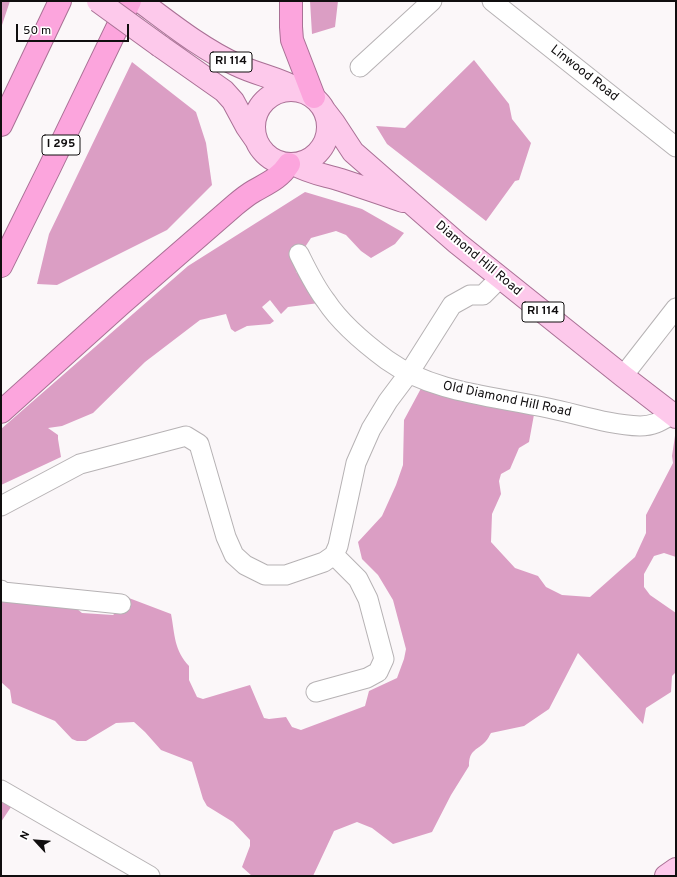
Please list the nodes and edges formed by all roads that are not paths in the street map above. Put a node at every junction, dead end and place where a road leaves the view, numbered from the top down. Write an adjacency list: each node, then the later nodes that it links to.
1 (60, 1): 10 (highway)
2 (98, 1): 11 (main road, RI 114, bridge)
3 (130, 1): 16 (highway, I 295)
4 (140, 1): 9 (main road, Diamond Hill Road / RI 114)
5 (291, 1): 9 (highway)
6 (432, 1): 8 (street)
7 (492, 1): 12 (street, Linwood Road)
8 (360, 67)
9 (312, 99): 11 (main road); 13 (main road); 14 (main road, Diamond Hill Road / RI 114)
10 (1, 124)
11 (257, 141): 13 (main road)
12 (676, 147)
13 (291, 164): 14 (main road, Diamond Hill Road / RI 114); 21 (highway)
14 (412, 204): 17 (main road, Diamond Hill Road / RI 114)
15 (299, 254): 19 (street, Old Diamond Hill Road)
16 (1, 266)
17 (500, 278): 19 (street); 20 (main road, Diamond Hill Road / RI 114)
18 (676, 308): 20 (street)
19 (409, 373): 22 (street, Old Diamond Hill Road); 24 (street)
20 (623, 376): 22 (main road, Diamond Hill Road / RI 114)
21 (1, 412)
22 (675, 416)
23 (1, 506): 24 (street)
24 (334, 555): 27 (street)
25 (1, 590): 26 (street)
26 (121, 604)
27 (316, 692)
28 (1, 790): 30 (street)
29 (676, 869): 31 (main road)
30 (150, 876)
31 (666, 876)

